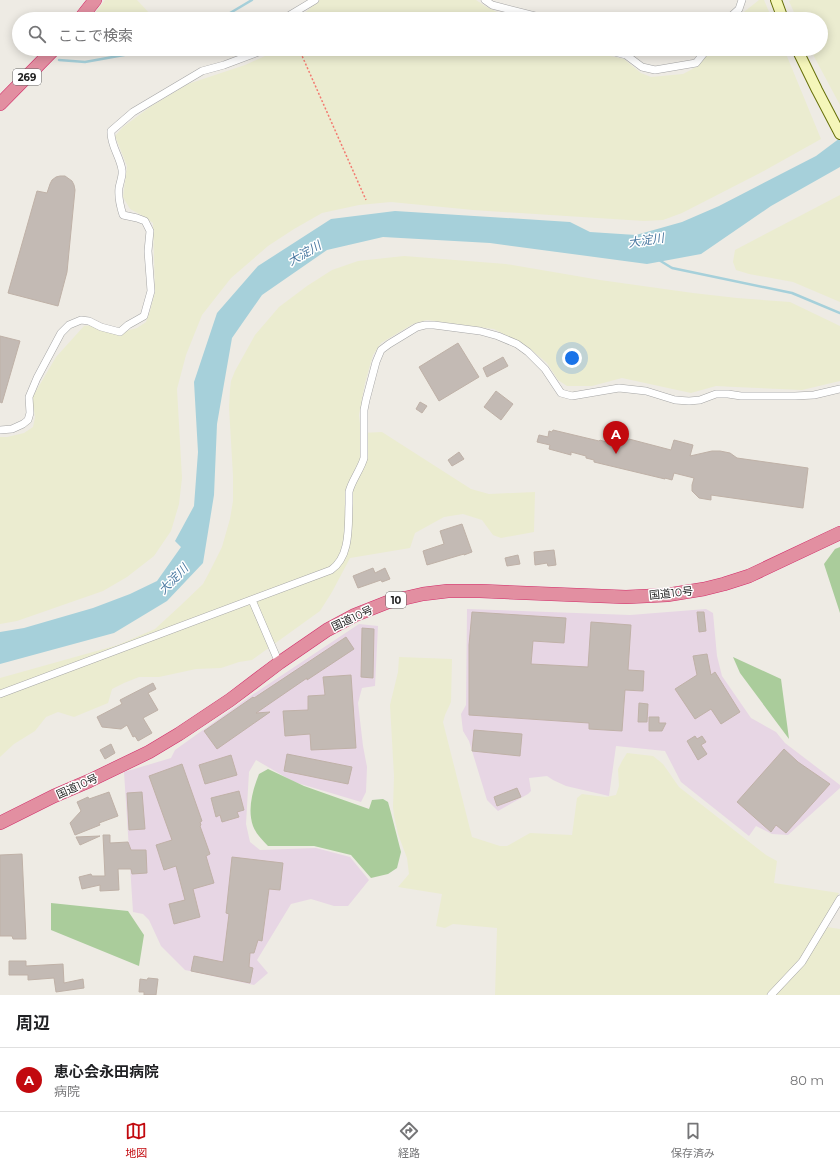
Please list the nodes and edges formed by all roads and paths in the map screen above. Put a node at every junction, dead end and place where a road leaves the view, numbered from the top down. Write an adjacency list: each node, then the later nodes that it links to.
1 (95, 0): 6 (highway)
2 (315, 0): 7 (street)
3 (485, 0): 8 (street)
4 (742, 0): 9 (street)
5 (776, 0): 10 (street)
6 (86, 12)
7 (295, 12)
8 (521, 12)
9 (736, 12)
10 (780, 12)
11 (47, 56): 17 (highway, 269)
12 (248, 56): 21 (street)
13 (302, 56): 19 (path)
14 (627, 56): 15 (street)
15 (702, 56)
16 (800, 56): 18 (street)
17 (0, 104)
18 (838, 131)
19 (366, 200)
20 (840, 389): 23 (street)
21 (0, 430)
22 (840, 533): 24 (highway, 国道10号 / 10)
23 (252, 600): 24 (street); 25 (street)
24 (279, 663): 26 (highway, 国道10号 / 10)
25 (0, 694)
26 (0, 823)
27 (840, 899): 28 (street)
28 (772, 995)

